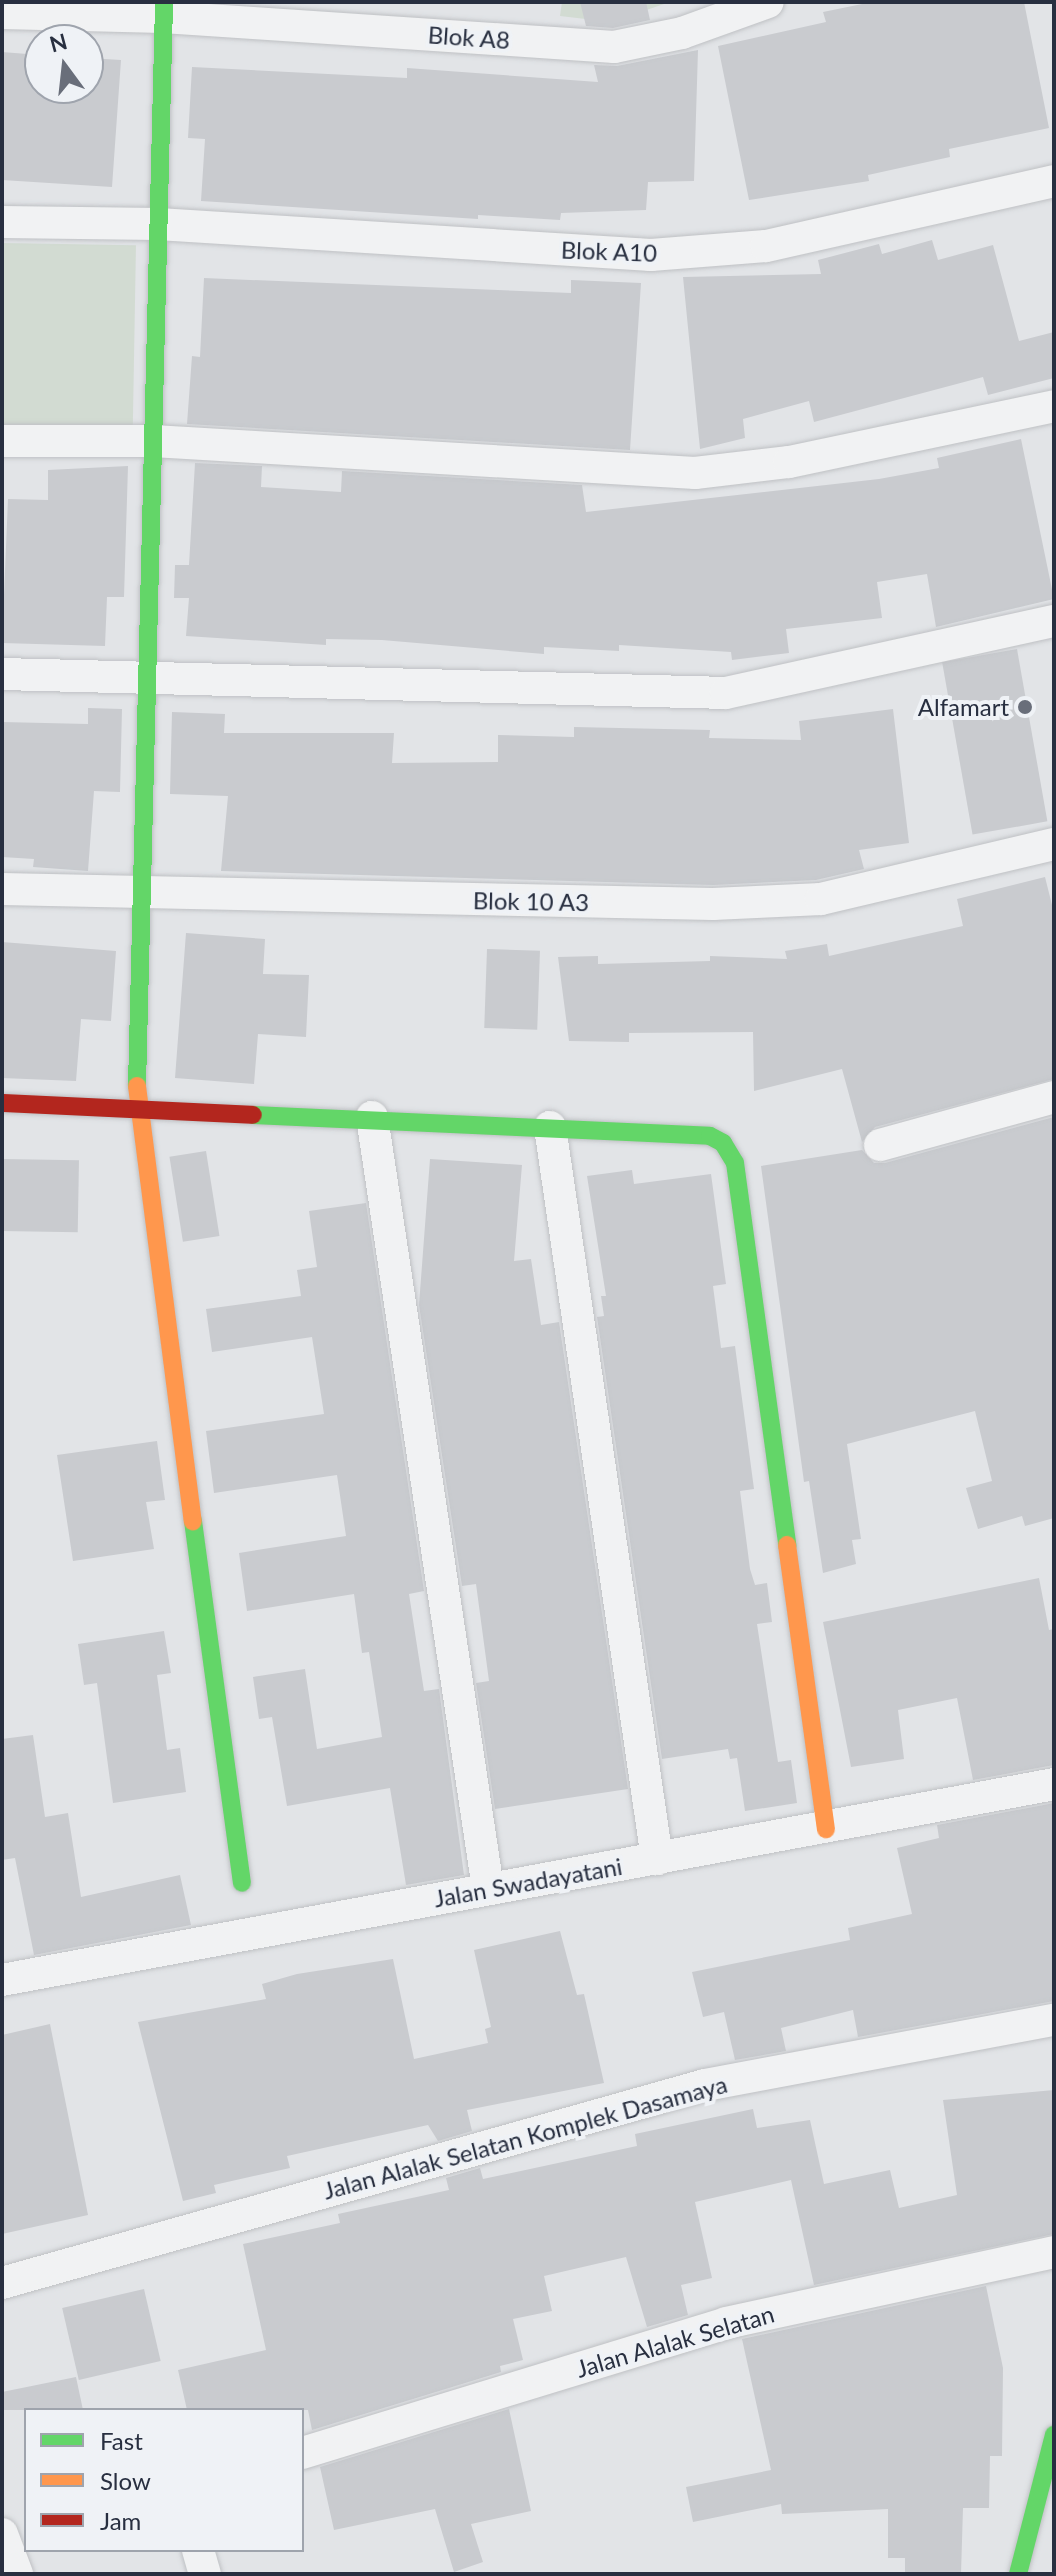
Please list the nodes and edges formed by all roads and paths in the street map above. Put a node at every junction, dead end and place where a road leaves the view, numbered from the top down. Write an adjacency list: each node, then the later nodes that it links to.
1 (768, 2): 2 (street, Blok A8)
2 (163, 9): 3 (street, Blok A8); 6 (street)
3 (2, 13)
4 (1054, 181): 6 (street, Blok A10)
5 (2, 222): 6 (street, Blok A10)
6 (158, 224): 9 (street)
7 (1054, 406): 9 (street)
8 (2, 441): 9 (street)
9 (153, 441): 12 (street)
10 (1054, 621): 12 (street)
11 (2, 674): 12 (street)
12 (147, 676): 15 (street)
13 (1054, 844): 15 (street, Blok 10 A3)
14 (2, 889): 15 (street, Blok 10 A3)
15 (142, 892): 18 (street)
16 (1054, 1097): 21 (street)
17 (2, 1103): 18 (street)
18 (137, 1106): 19 (street); 25 (street)
19 (372, 1117): 20 (street); 26 (street)
20 (550, 1127): 23 (street); 24 (street)
21 (880, 1145)
22 (1054, 1784): 23 (street, Jalan Swadayatani)
23 (826, 1829): 24 (street, Jalan Swadayatani)
24 (657, 1859): 26 (street, Jalan Swadayatani)
25 (242, 1883)
26 (488, 1889): 27 (street, Jalan Swadayatani)
27 (2, 1980)
28 (1054, 2020): 30 (street, Jalan Alalak Selatan Komplek Dasamaya)
29 (1054, 2252): 32 (street, Jalan Alalak Selatan)
30 (2, 2283)
31 (1054, 2435): 37 (street)
32 (304, 2452)
33 (2, 2534): 35 (street)
34 (199, 2552): 36 (street)
35 (17, 2574)
36 (205, 2574)
37 (1018, 2574)

